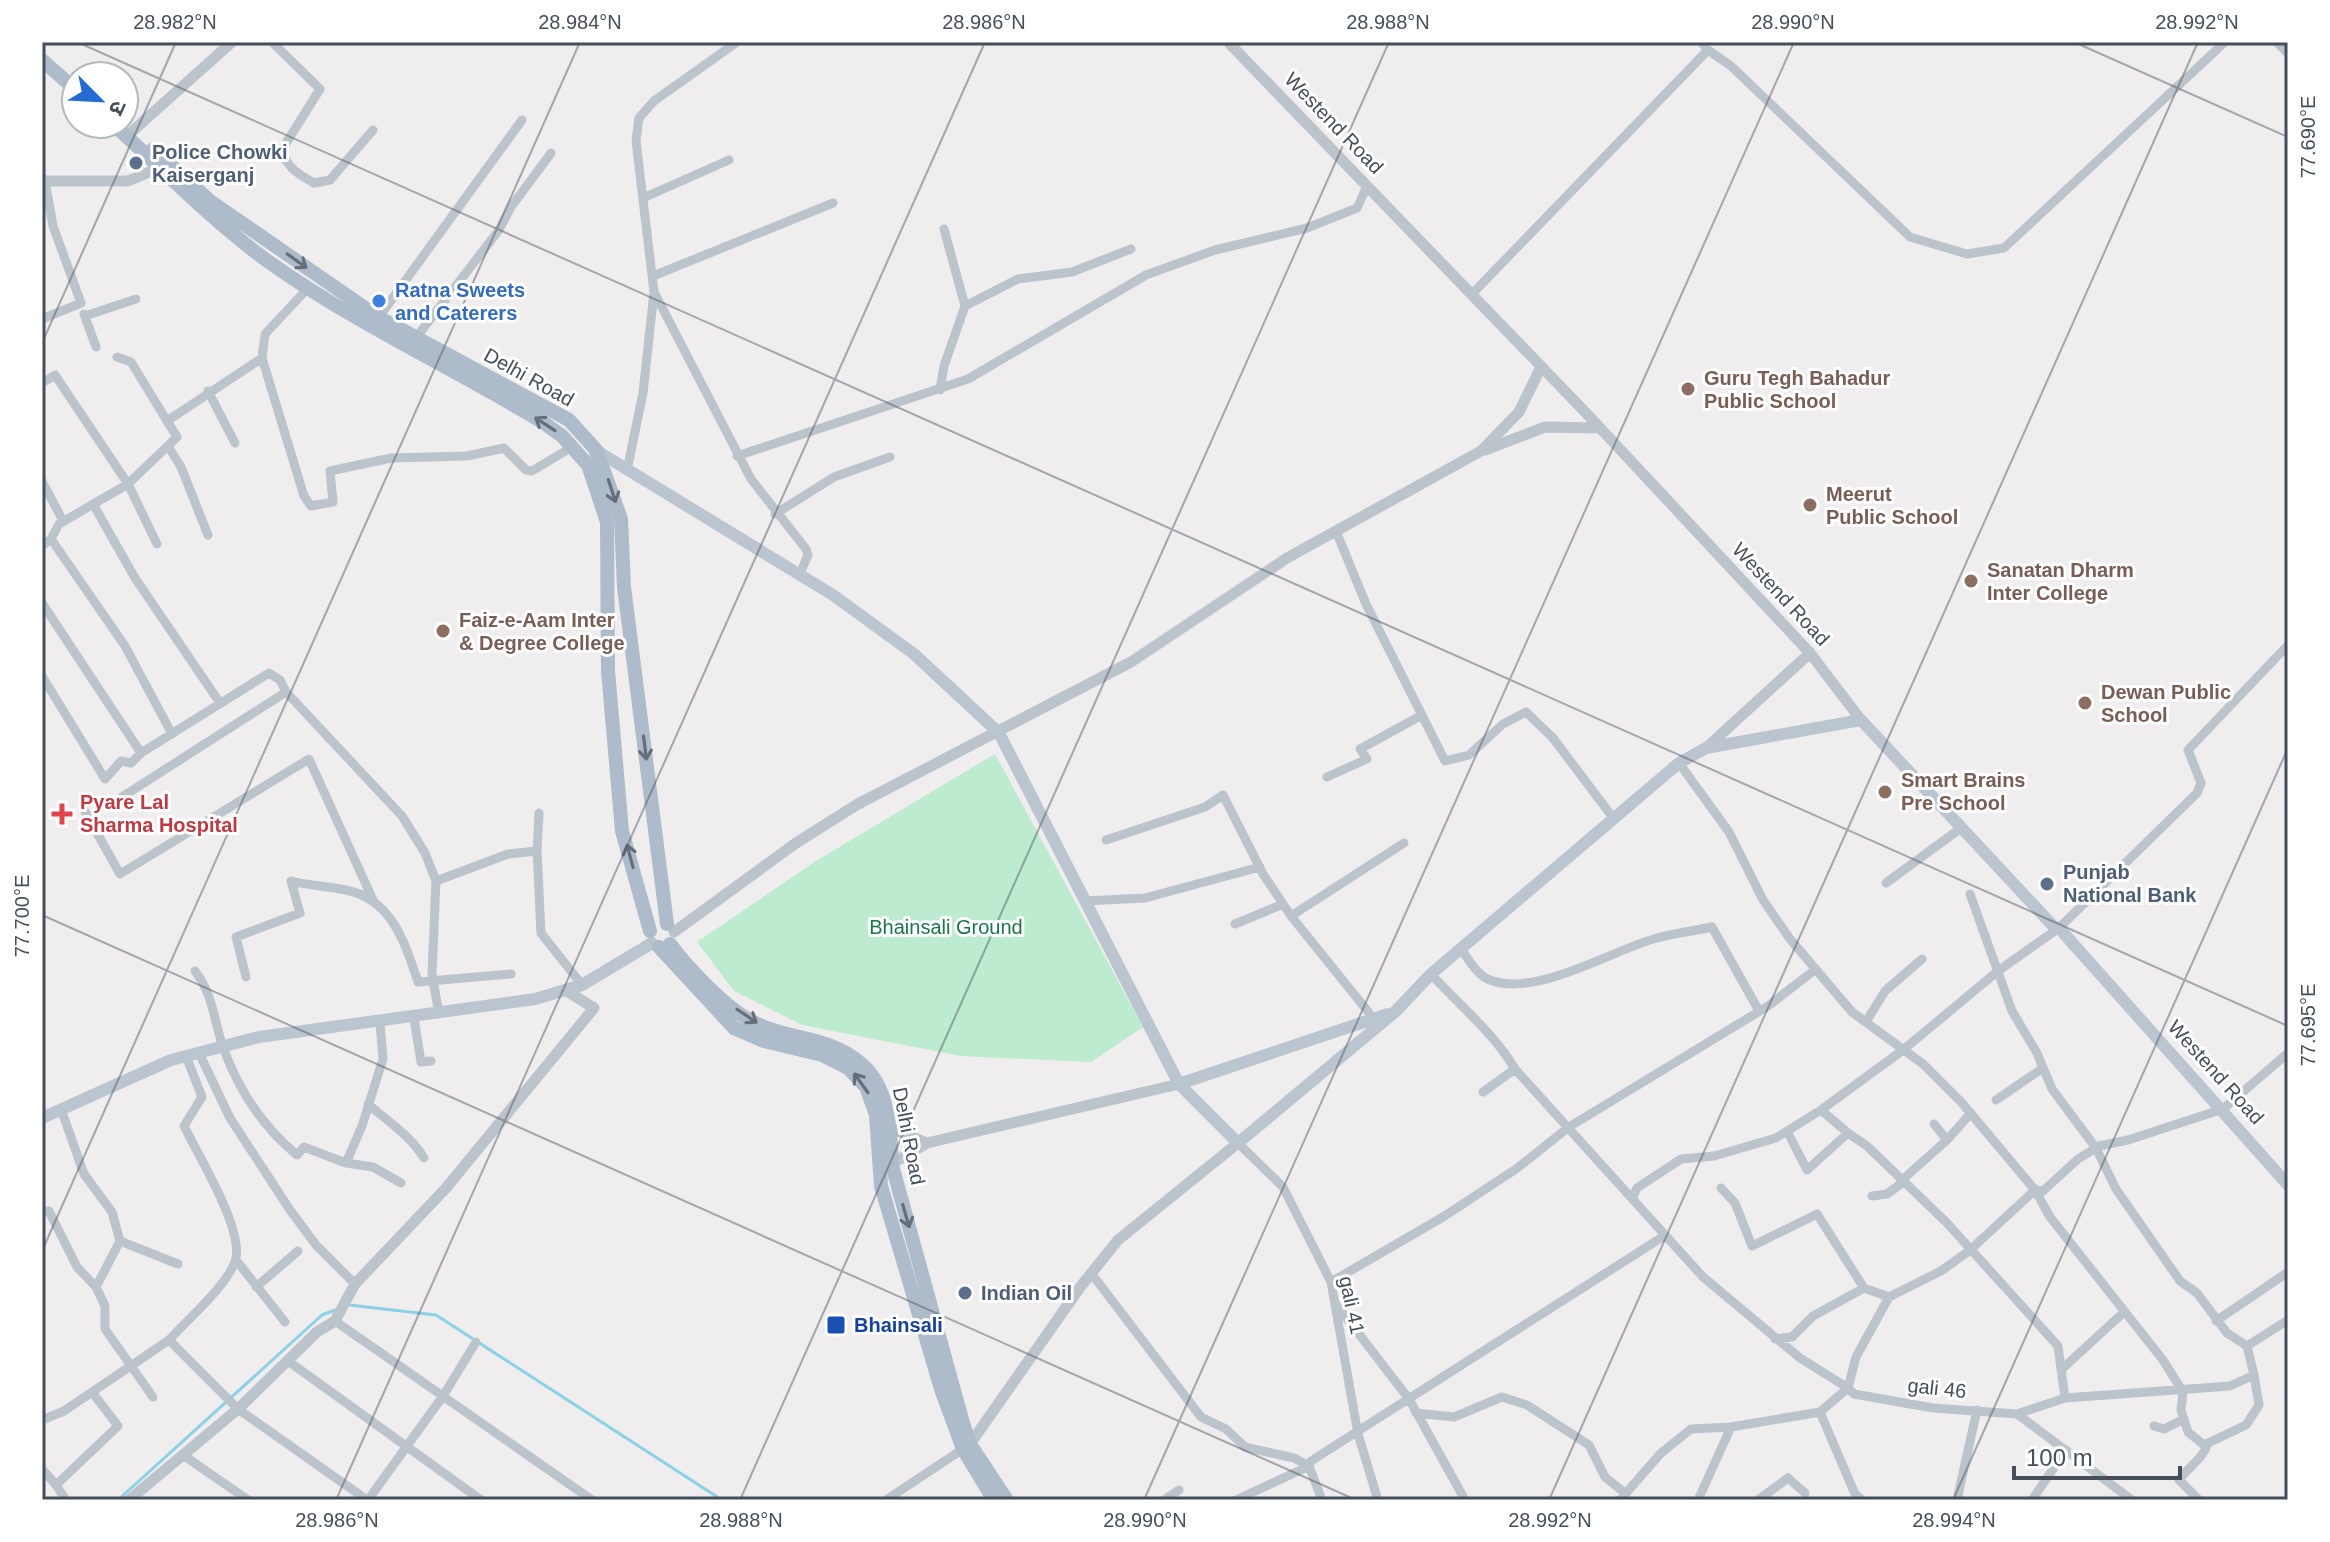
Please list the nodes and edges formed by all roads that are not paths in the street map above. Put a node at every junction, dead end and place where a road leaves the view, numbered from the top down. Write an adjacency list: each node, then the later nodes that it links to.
1 (232, 42): 13 (street)
2 (272, 42): 15 (street)
3 (737, 42): 22 (street)
4 (1228, 42): 21 (street, Westend Road)
5 (2225, 42): 7 (street)
6 (2278, 42): 8 (street)
7 (1705, 46): 30 (street)
8 (2288, 52)
9 (42, 53): 11 (main road)
10 (42, 60): 12 (main road)
11 (60, 68)
12 (60, 76)
13 (140, 120)
14 (522, 120): 36 (street)
15 (373, 130)
16 (138, 140): 19 (main road, Delhi Road)
17 (551, 153): 37 (street)
18 (729, 160): 22 (street)
19 (164, 166): 20 (street); 25 (main road, Delhi Road)
20 (43, 181): 32 (street)
21 (1367, 186): 30 (street, Westend Road); 43 (street)
22 (643, 198): 27 (street)
23 (833, 203): 27 (street)
24 (944, 229): 33 (street)
25 (249, 237): 28 (main road, Delhi Road); 36 (main road, Delhi Road, one-way to 36)
26 (1131, 249): 33 (street)
27 (653, 276): 29 (street)
28 (308, 288): 36 (main road, Delhi Road); 40 (street)
29 (654, 292): 52 (street); 55 (street)
30 (1472, 294): 41 (street, Westend Road)
31 (136, 299): 34 (street)
32 (81, 303): 34 (street); 35 (street)
33 (965, 306): 43 (street)
34 (85, 316): 38 (street)
35 (42, 319)
36 (375, 322): 37 (main road, Delhi Road); 49 (main road, one-way to 36)
37 (415, 339): 50 (main road, Delhi Road)
38 (96, 347)
39 (117, 357): 45 (street)
40 (262, 358): 44 (street); 49 (street)
41 (1541, 367): 46 (street, Westend Road); 51 (street)
42 (42, 383): 57 (street)
43 (940, 390): 52 (street)
44 (208, 391): 45 (street); 47 (street)
45 (167, 421): 48 (street)
46 (1599, 428): 51 (street); 69 (street, Westend Road)
47 (235, 443)
48 (168, 446): 57 (street); 62 (street)
49 (572, 447): 54 (main road)
50 (597, 451): 54 (main road); 55 (main road); 99 (main road, Delhi Road, one-way to 99)
51 (1481, 451): 61 (street)
52 (737, 456): 59 (street)
53 (890, 457): 59 (street)
54 (588, 465): 99 (main road, one-way to 54)
55 (627, 470): 66 (main road)
56 (42, 481): 60 (street)
57 (128, 484): 58 (street); 64 (street)
58 (93, 504): 60 (street); 72 (street)
59 (775, 514): 66 (street)
60 (63, 521): 63 (street)
61 (1336, 531): 73 (street); 75 (street)
62 (208, 535)
63 (51, 539): 65 (street); 76 (street)
64 (157, 544)
65 (42, 546)
66 (800, 574): 75 (main road)
67 (42, 603): 78 (street)
68 (2288, 645): 98 (street)
69 (1810, 653): 74 (street, Westend Road); 77 (street)
70 (42, 676): 78 (street)
71 (286, 692): 72 (street); 81 (street); 90 (street)
72 (220, 703): 76 (street)
73 (1422, 715): 80 (street); 84 (street)
74 (1861, 720): 77 (main road); 85 (main road, Westend Road)
75 (999, 733): 94 (main road); 99 (street)
76 (172, 734): 78 (street)
77 (1706, 748): 79 (main road)
78 (141, 753)
79 (1679, 763): 84 (main road); 102 (street)
80 (1327, 777)
81 (122, 797)
82 (83, 808): 93 (street)
83 (539, 813): 88 (street)
84 (1614, 819): 100 (main road)
85 (1961, 828): 91 (street); 98 (main road, Westend Road)
86 (1106, 840): 89 (street)
87 (1404, 843): 96 (street)
88 (537, 851): 90 (street); 109 (street)
89 (1260, 867): 94 (street); 95 (street)
90 (436, 881): 108 (street)
91 (1886, 883)
92 (1970, 894): 104 (street)
93 (373, 900): 107 (street); 108 (street)
94 (1085, 901): 125 (main road)
95 (1283, 904): 96 (street); 97 (street)
96 (1291, 916): 115 (street)
97 (1235, 924)
98 (2059, 928): 104 (street); 130 (main road, Westend Road)
99 (662, 937): 109 (main road); 135 (main road, Delhi Road)
100 (1461, 949): 106 (main road); 111 (street)
101 (1922, 959): 117 (street)
102 (1816, 969): 111 (street); 117 (street)
103 (195, 971): 118 (street)
104 (1998, 971): 119 (street); 123 (street)
105 (511, 974): 108 (street)
106 (1431, 974): 112 (main road); 124 (street, gali 46)
107 (246, 977)
108 (433, 982): 113 (street)
109 (582, 985): 110 (main road)
110 (565, 990): 113 (main road); 166 (street)
111 (1759, 1011): 136 (street)
112 (1395, 1012): 115 (main road); 141 (main road)
113 (439, 1014): 114 (main road)
114 (414, 1018): 116 (main road); 122 (street)
115 (1374, 1019): 125 (main road)
116 (380, 1022): 118 (main road); 128 (street)
117 (1866, 1022): 119 (street)
118 (223, 1046): 121 (main road); 144 (street)
119 (1903, 1050): 131 (street); 132 (street)
120 (2288, 1053): 130 (street)
121 (193, 1054): 129 (main road); 158 (street); 166 (street)
122 (431, 1061)
123 (2043, 1068): 127 (street); 142 (street)
124 (1515, 1069): 126 (street); 136 (street, gali 46)
125 (1179, 1084): 140 (street); 141 (main road)
126 (1483, 1092)
127 (1996, 1100)
128 (368, 1104): 143 (street); 144 (street)
129 (61, 1109): 133 (main road); 155 (street)
130 (2223, 1109): 142 (street); 148 (main road, Westend Road)
131 (1821, 1110): 137 (street); 138 (street)
132 (1971, 1113): 139 (street); 150 (street)
133 (42, 1118)
134 (1934, 1124): 139 (street)
135 (883, 1126): 140 (street); 145 (main road, Delhi Road)
136 (1569, 1127): 152 (street, gali 46); 162 (street)
137 (1787, 1131): 138 (street); 152 (street)
138 (1848, 1133): 146 (street)
139 (1947, 1140): 146 (street)
140 (927, 1143): 145 (street)
141 (1238, 1143): 161 (street); 162 (street, gali 41)
142 (2096, 1148): 150 (street); 172 (street)
143 (424, 1158)
144 (346, 1163): 147 (street)
145 (886, 1166): 201 (main road, Delhi Road)
146 (1901, 1182): 151 (street); 157 (street)
147 (401, 1183)
148 (2288, 1185)
149 (1721, 1188): 165 (street)
150 (2035, 1190): 157 (street); 169 (street)
151 (1872, 1196)
152 (1632, 1199): 154 (street, gali 46)
153 (42, 1212): 163 (street)
154 (1664, 1236): 174 (street, gali 46); 188 (street)
155 (120, 1241): 159 (street); 163 (street)
156 (298, 1251): 164 (street)
157 (1969, 1251): 167 (street); 180 (street)
158 (236, 1260): 164 (street); 175 (street)
159 (178, 1264)
160 (2288, 1272): 172 (street)
161 (1091, 1273): 201 (street); 204 (street)
162 (1331, 1282): 168 (street, gali 41)
163 (96, 1287): 179 (street)
164 (256, 1287): 173 (street)
165 (1864, 1288): 167 (street); 174 (street)
166 (353, 1290): 170 (street)
167 (1889, 1297): 182 (street)
168 (1333, 1300): 188 (street); 198 (street, gali 41)
169 (2124, 1312): 180 (street); 184 (street)
170 (338, 1318): 178 (street); 185 (street)
171 (2288, 1320): 177 (street)
172 (2216, 1321): 177 (street)
173 (285, 1322)
174 (1775, 1339): 182 (street, gali 46)
175 (169, 1340): 179 (street); 189 (street)
176 (476, 1342): 185 (street)
177 (2247, 1346): 181 (street)
178 (288, 1361): 189 (street); 200 (street)
179 (129, 1368): 183 (street); 186 (street)
180 (2061, 1370): 187 (street)
181 (2254, 1375): 184 (street); 199 (street)
182 (1848, 1388): 190 (street, gali 46); 191 (street)
183 (92, 1392): 195 (street); 206 (street)
184 (2183, 1392): 187 (street); 194 (street)
185 (443, 1396): 200 (street); 215 (street)
186 (153, 1397)
187 (2065, 1398): 193 (street)
188 (1409, 1399): 192 (street); 198 (street)
189 (238, 1409): 203 (street); 213 (street)
190 (1977, 1410): 193 (street, gali 46); 227 (street)
191 (1820, 1412): 197 (street); 226 (street)
192 (1416, 1413): 209 (street); 223 (street)
193 (2017, 1414): 202 (street)
194 (2184, 1419): 196 (street); 199 (street)
195 (42, 1420)
196 (2154, 1426)
197 (1731, 1427): 209 (street); 224 (street)
198 (1358, 1434): 204 (street); 222 (street, gali 41)
199 (2208, 1443): 230 (street)
200 (407, 1446): 213 (street); 214 (street)
201 (966, 1447): 216 (street); 217 (main road); 218 (main road)
202 (2066, 1450): 228 (street); 229 (street)
203 (183, 1455): 210 (street); 212 (street)
204 (1309, 1466): 220 (street); 221 (street)
205 (42, 1469): 206 (street)
206 (56, 1485): 211 (street)
207 (1179, 1490): 219 (street)
208 (1805, 1493): 225 (street)
209 (1623, 1497)
210 (134, 1499)
211 (66, 1500)
212 (248, 1500)
213 (368, 1500)
214 (481, 1500)
215 (592, 1500)
216 (886, 1500)
217 (994, 1500)
218 (1007, 1500)
219 (1164, 1500)
220 (1236, 1500)
221 (1322, 1500)
222 (1378, 1500)
223 (1465, 1500)
224 (1698, 1500)
225 (1758, 1500)
226 (1862, 1500)
227 (1957, 1500)
228 (2032, 1500)
229 (2132, 1500)
230 (2199, 1500)

